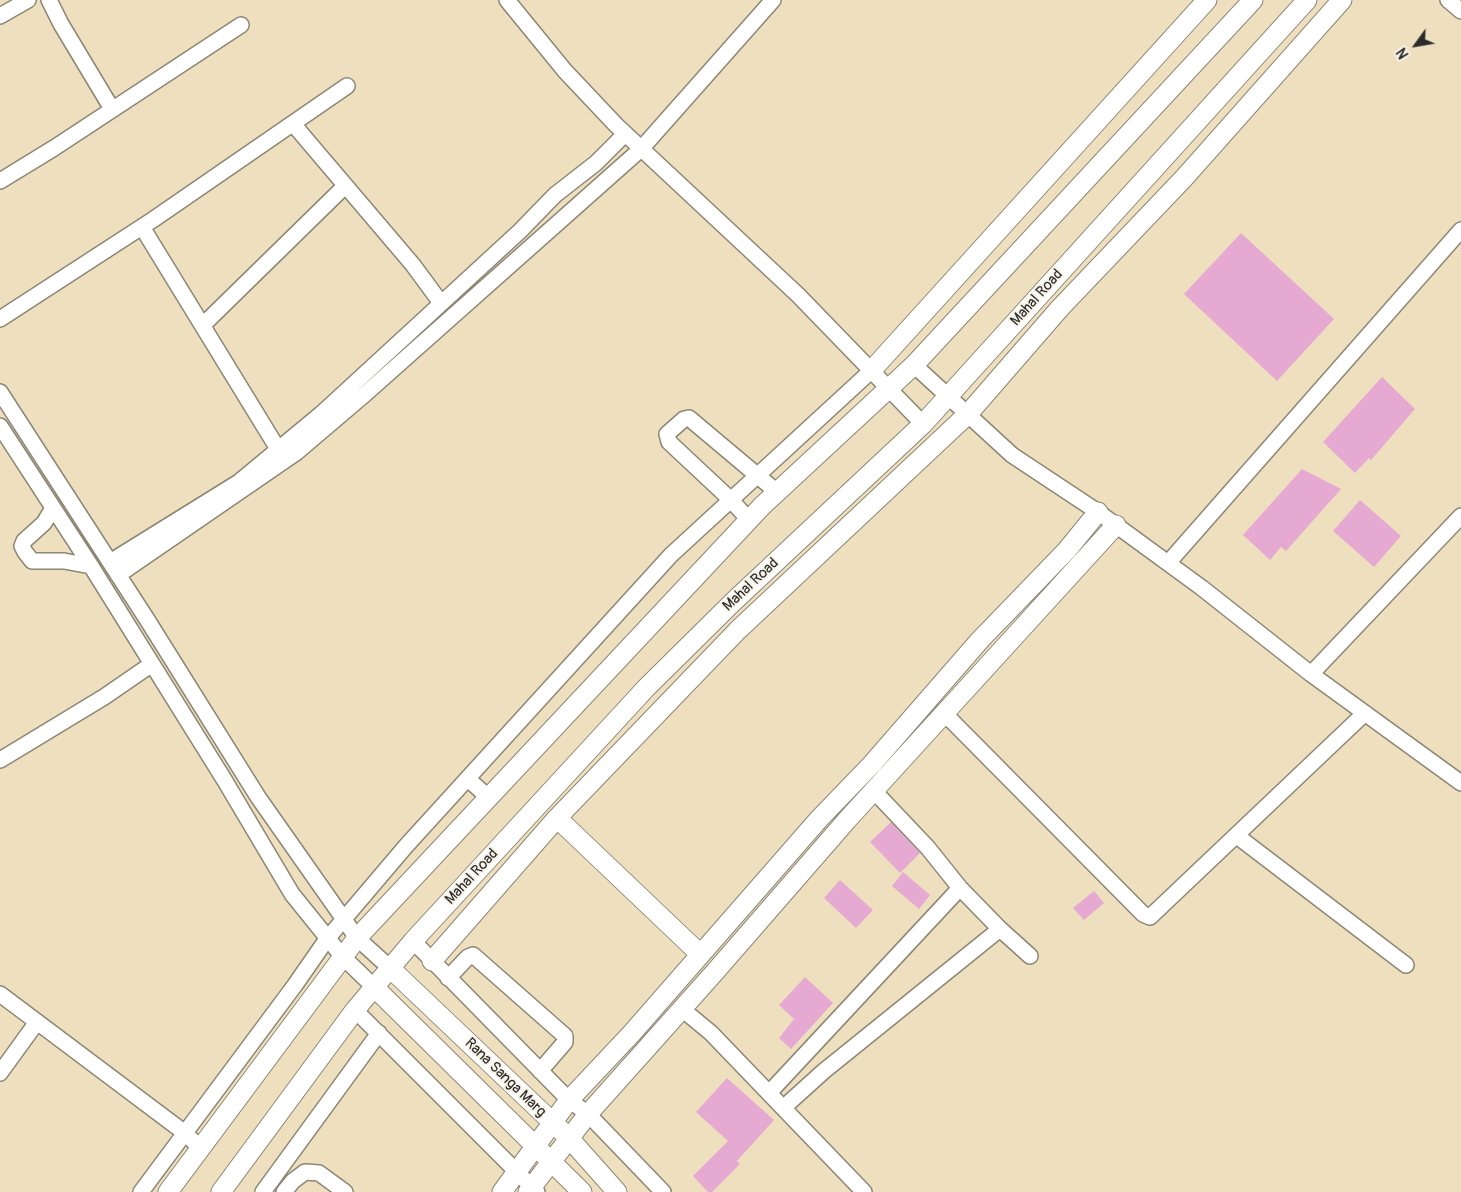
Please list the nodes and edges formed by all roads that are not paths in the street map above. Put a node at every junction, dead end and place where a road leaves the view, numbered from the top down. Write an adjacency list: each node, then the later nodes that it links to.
1 (28, 0): 11 (street)
2 (49, 0): 14 (street)
3 (507, 0): 16 (street)
4 (773, 0): 17 (street)
5 (1207, 0): 26 (main road)
6 (1253, 0): 25 (main road)
7 (1307, 0): 29 (main road, Mahal Road)
8 (1342, 0): 30 (main road)
9 (1448, 0): 10 (street)
10 (1461, 12)
11 (0, 16)
12 (240, 25): 14 (street)
13 (347, 86): 15 (street)
14 (112, 109): 18 (street)
15 (294, 124): 19 (street); 20 (street)
16 (625, 134): 17 (street); 22 (street)
17 (641, 149): 26 (street); 45 (street)
18 (0, 181)
19 (345, 186): 22 (street); 24 (street)
20 (142, 226): 23 (street); 24 (street)
21 (1461, 230): 43 (street)
22 (441, 303): 33 (street)
23 (0, 319)
24 (203, 325): 33 (street)
25 (914, 365): 27 (main road); 29 (street)
26 (871, 371): 27 (street); 34 (street)
27 (888, 390): 31 (street); 35 (main road)
28 (0, 392): 42 (street)
29 (948, 397): 30 (street); 31 (main road, Mahal Road)
30 (968, 414): 38 (street); 51 (main road)
31 (923, 424): 48 (main road, Mahal Road)
32 (0, 426): 37 (street)
33 (278, 449): 42 (street)
34 (759, 476): 35 (street); 36 (street); 36 (street)
35 (777, 492): 40 (main road)
36 (731, 500): 40 (street); 53 (street)
37 (53, 508): 44 (street); 44 (street)
38 (1098, 512): 41 (street); 65 (main road)
39 (1461, 516): 47 (street)
40 (749, 520): 56 (main road)
41 (1116, 526): 43 (street); 49 (main road)
42 (110, 562): 45 (street)
43 (1168, 563): 47 (street)
44 (91, 566): 46 (street)
45 (118, 575): 60 (street)
46 (152, 664): 52 (street); 63 (street)
47 (1312, 674): 50 (street)
48 (624, 712): 51 (main road); 64 (main road, Mahal Road)
49 (943, 712): 55 (main road); 58 (street)
50 (1365, 713): 54 (street); 58 (street)
51 (642, 730): 57 (main road)
52 (0, 760)
53 (468, 779): 56 (street); 60 (street)
54 (1461, 783)
55 (874, 792): 59 (street); 74 (main road)
56 (489, 798): 62 (main road)
57 (557, 818): 65 (main road); 68 (main road)
58 (1237, 836): 69 (street)
59 (960, 888): 61 (street); 80 (street)
60 (344, 919): 62 (street); 63 (street)
61 (1000, 929): 67 (street); 82 (street)
62 (357, 938): 66 (main road); 70 (street)
63 (327, 939): 66 (street); 85 (street)
64 (413, 942): 68 (street); 70 (main road, Mahal Road)
65 (700, 954): 81 (main road)
66 (342, 956): 72 (street); 88 (main road)
67 (1030, 956)
68 (432, 961): 71 (street)
69 (1406, 965)
70 (390, 968): 72 (main road, Mahal Road); 84 (main road, Rana Sanga Marg)
71 (448, 978): 78 (street); 78 (street)
72 (374, 987): 75 (main road, Mahal Road); 87 (main road, Rana Sanga Marg)
73 (0, 994): 76 (street)
74 (682, 1009): 80 (street); 83 (main road)
75 (355, 1010): 77 (street); 94 (main road, Mahal Road)
76 (37, 1022): 79 (street); 85 (street)
77 (378, 1033): 90 (street); 95 (street)
78 (540, 1071): 81 (street)
79 (0, 1073)
80 (769, 1093): 82 (street)
81 (569, 1100): 83 (street); 84 (main road)
82 (783, 1108): 102 (street)
83 (588, 1114): 86 (main road); 101 (street)
84 (552, 1123): 86 (main road, Rana Sanga Marg); 87 (main road)
85 (185, 1133): 88 (street); 92 (street)
86 (568, 1138): 89 (main road); 100 (main road, Rana Sanga Marg)
87 (536, 1145): 89 (main road, Rana Sanga Marg); 90 (main road)
88 (200, 1148): 93 (main road)
89 (552, 1161): 91 (main road); 99 (main road, Rana Sanga Marg)
90 (517, 1172): 91 (street); 98 (main road)
91 (532, 1190)
92 (141, 1192)
93 (168, 1192)
94 (221, 1192)
95 (263, 1192)
96 (284, 1192): 97 (street)
97 (345, 1192)
98 (502, 1192)
99 (582, 1192)
100 (617, 1192)
101 (663, 1192)
102 (864, 1192)

